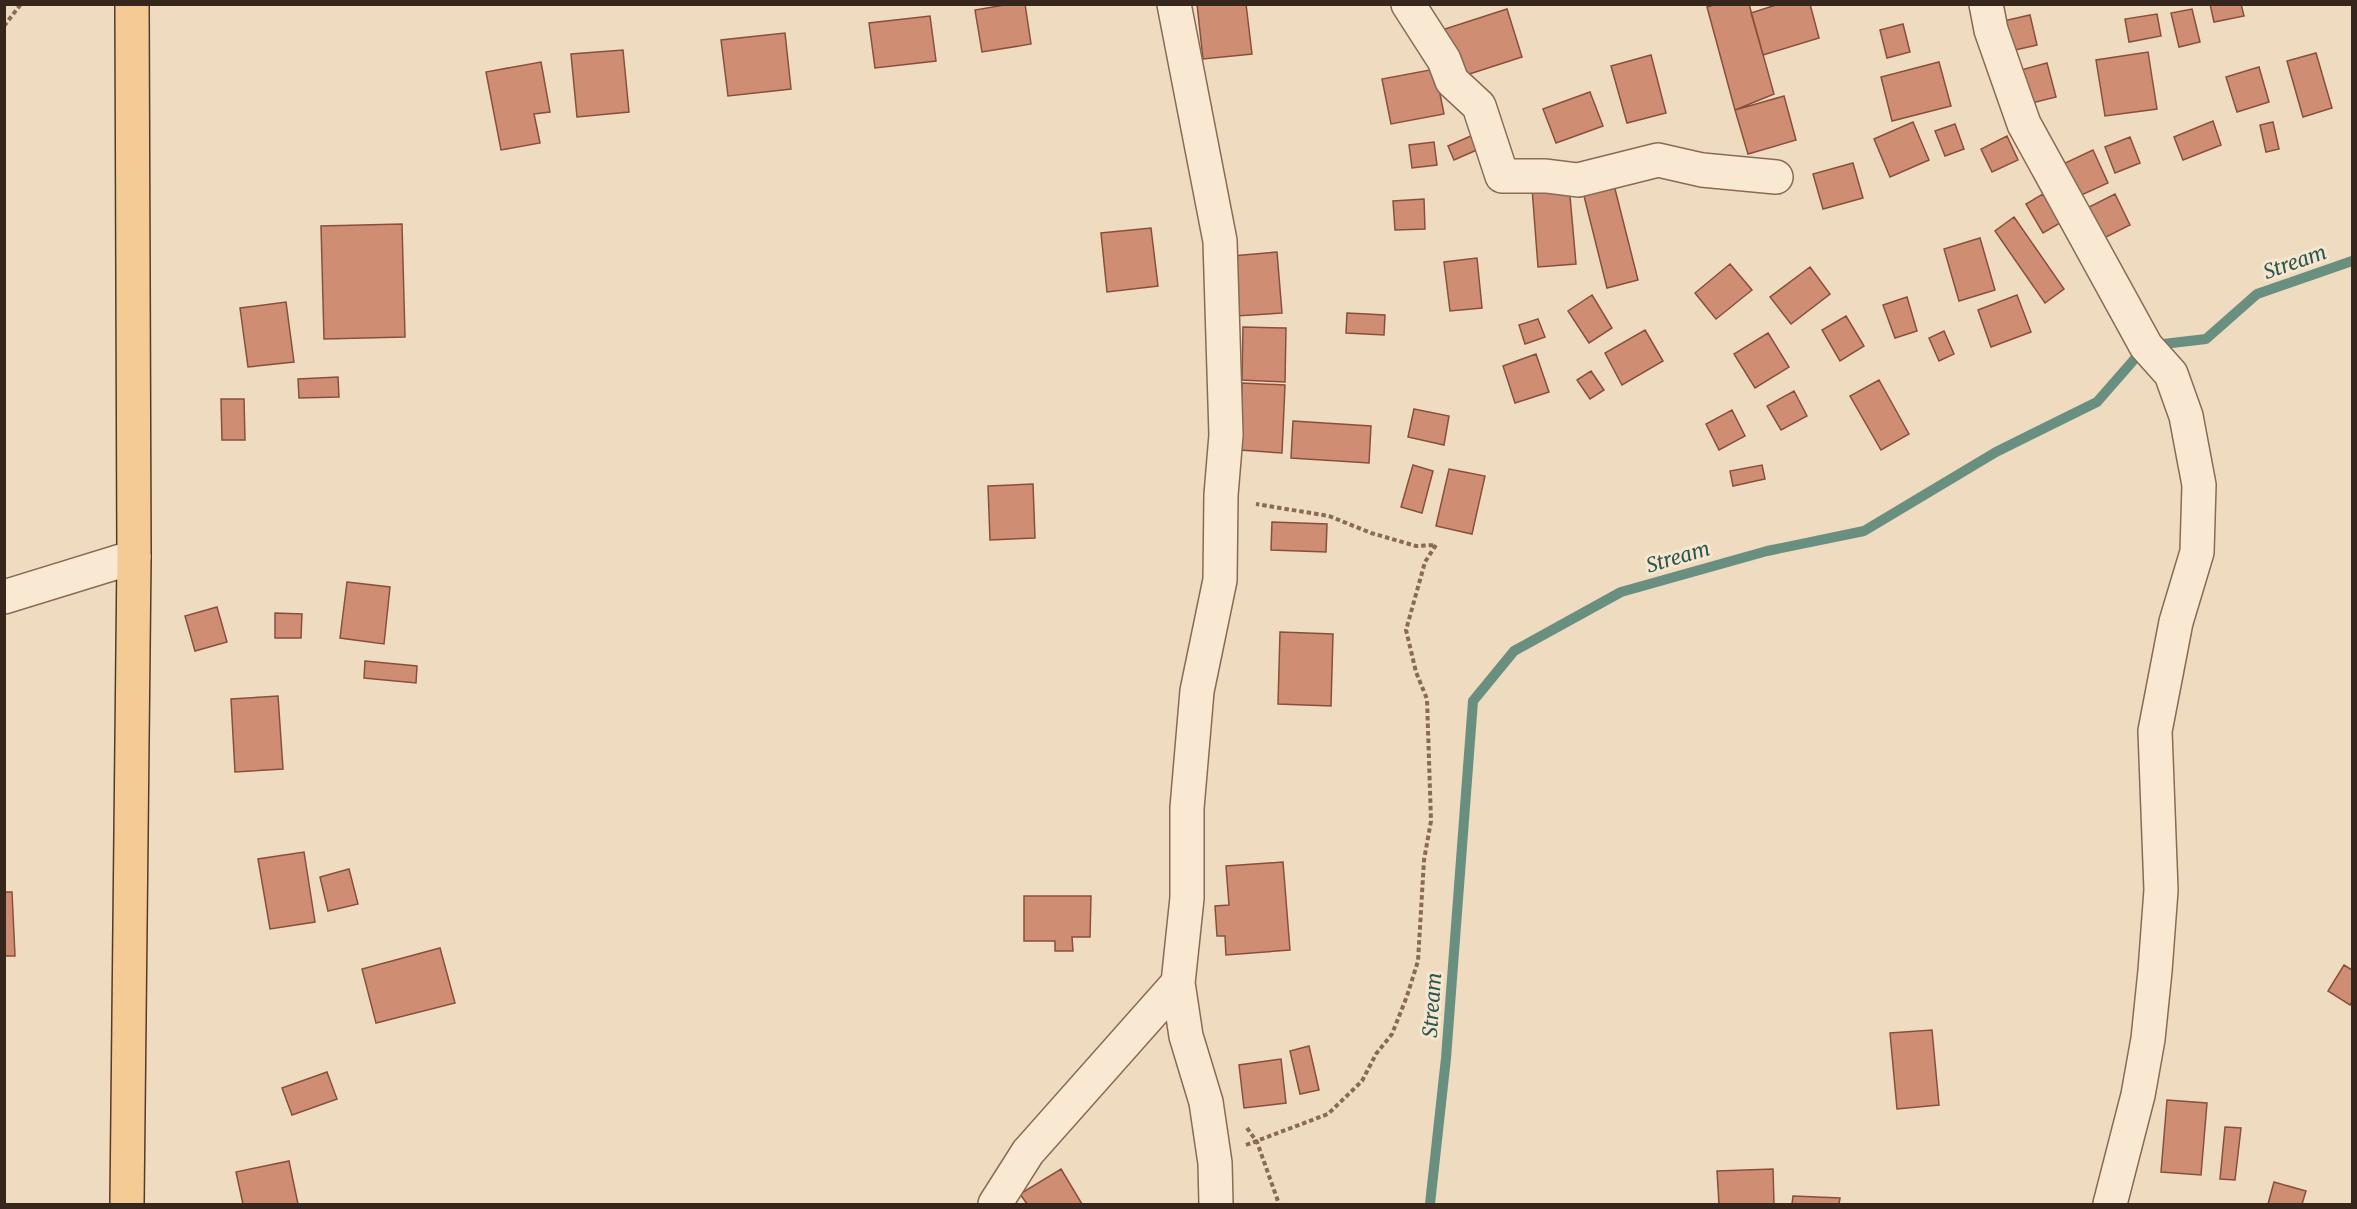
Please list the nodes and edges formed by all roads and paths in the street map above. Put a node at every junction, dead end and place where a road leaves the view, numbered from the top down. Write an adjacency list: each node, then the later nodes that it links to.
1 (21, 4): 6 (path)
2 (132, 4): 9 (main road)
3 (1174, 4): 8 (street)
4 (1408, 4): 7 (street)
5 (1986, 4): 16 (street)
6 (4, 26)
7 (1776, 177)
8 (1221, 495): 11 (street); 15 (path)
9 (134, 557): 10 (street); 12 (main road)
10 (4, 597)
11 (1178, 983): 13 (street); 14 (street)
12 (127, 1204)
13 (995, 1204)
14 (1216, 1204)
15 (1280, 1204)
16 (2110, 1204)

